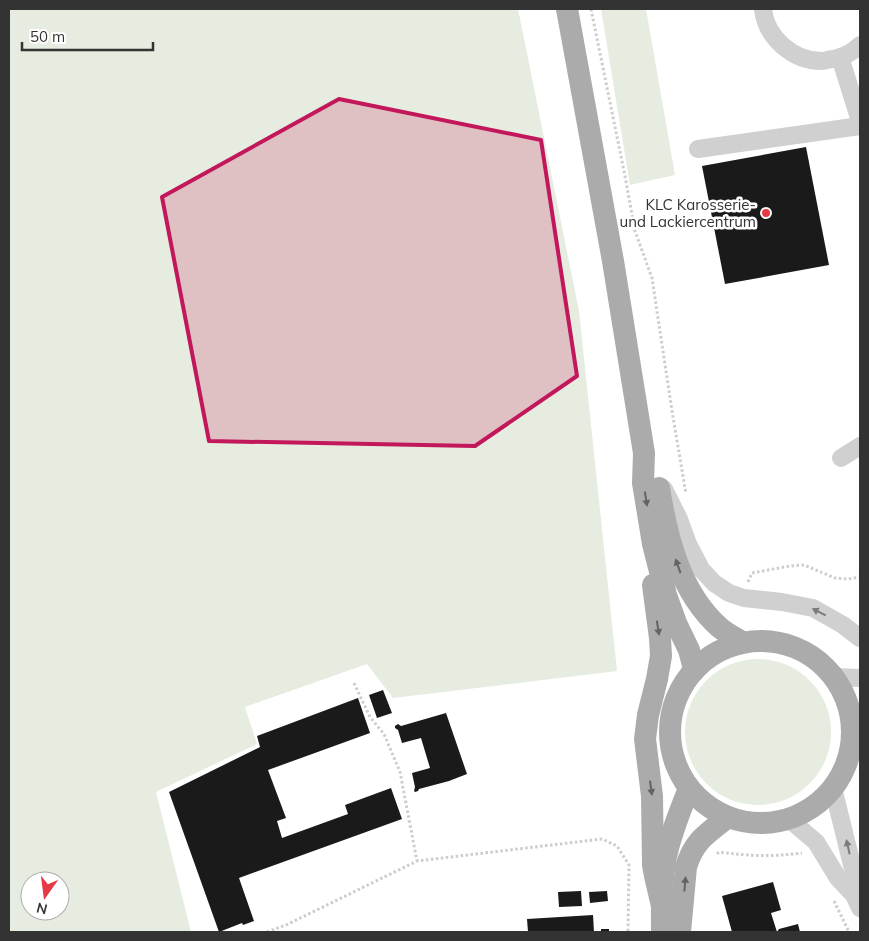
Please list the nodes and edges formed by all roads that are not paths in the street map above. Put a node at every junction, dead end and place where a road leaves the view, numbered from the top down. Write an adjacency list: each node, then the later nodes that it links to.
1 (567, 9): 9 (main road)
2 (763, 9): 4 (street)
3 (860, 45): 4 (street)
4 (840, 57): 5 (street)
5 (860, 121)
6 (860, 126): 7 (street)
7 (698, 149)
8 (860, 446): 10 (street)
9 (644, 453): 11 (main road); 12 (main road, one-way to 12)
10 (841, 458)
11 (658, 479): 13 (street, one-way to 11); 14 (main road, one-way to 11)
12 (653, 544): 15 (main road); 24 (main road, one-way to 24)
13 (860, 638)
14 (742, 642): 15 (main road); 16 (main road)
15 (694, 669): 19 (main road)
16 (835, 677): 17 (street); 18 (main road)
17 (860, 678)
18 (856, 715): 20 (main road)
19 (688, 788): 21 (main road); 24 (main road)
20 (834, 788): 22 (main road); 23 (street, one-way to 20)
21 (728, 817): 22 (main road); 26 (main road, one-way to 21)
22 (790, 819): 23 (street)
23 (857, 902)
24 (662, 906): 25 (main road)
25 (662, 932)
26 (680, 932)

